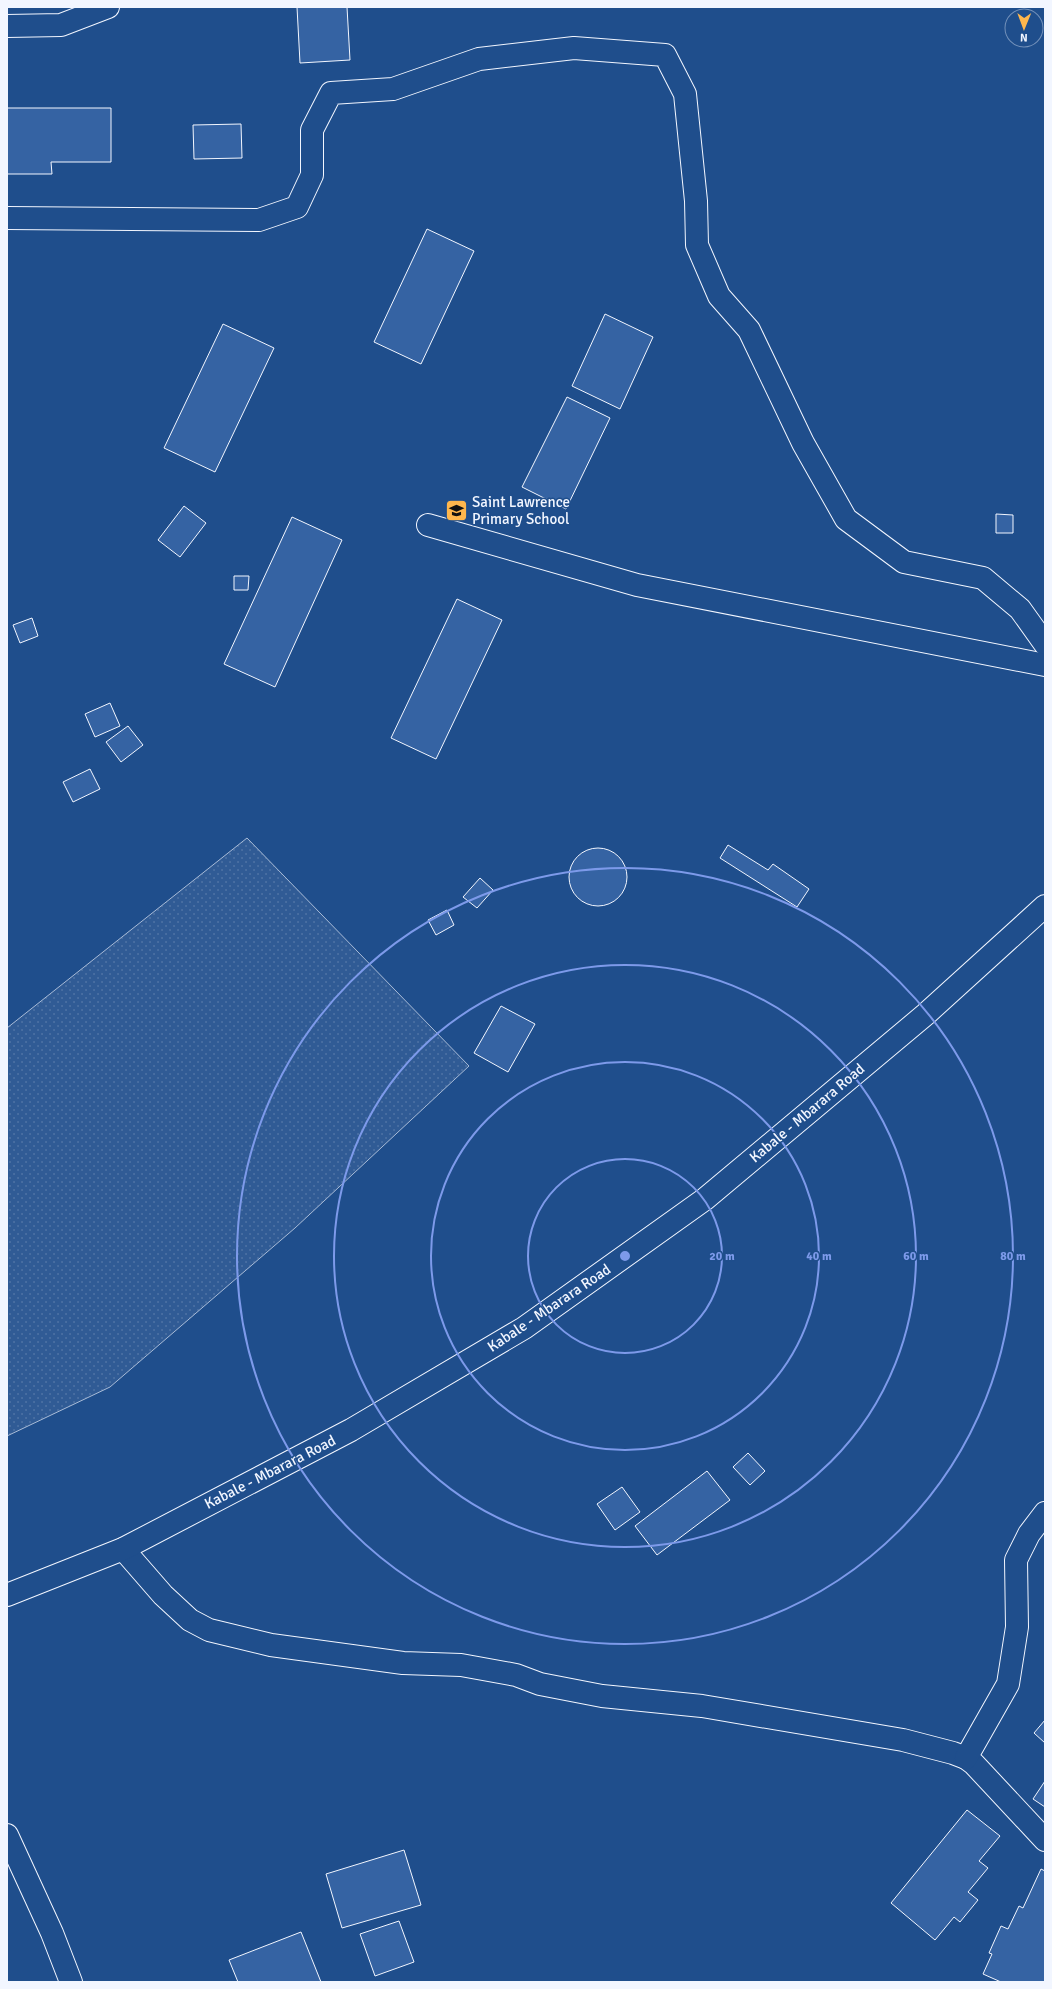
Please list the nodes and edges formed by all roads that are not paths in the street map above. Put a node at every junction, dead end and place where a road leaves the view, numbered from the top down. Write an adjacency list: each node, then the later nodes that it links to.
1 (108, 7): 2 (street)
2 (7, 26)
3 (7, 218): 5 (street)
4 (428, 525): 6 (street)
5 (1045, 644)
6 (1045, 665)
7 (1045, 906): 9 (street, Kabale - Mbarara Road)
8 (1045, 1513): 11 (street)
9 (123, 1549): 10 (street, Kabale - Mbarara Road); 11 (street)
10 (7, 1595)
11 (966, 1758): 13 (street)
12 (7, 1835): 14 (street)
13 (1045, 1840)
14 (71, 1982)

